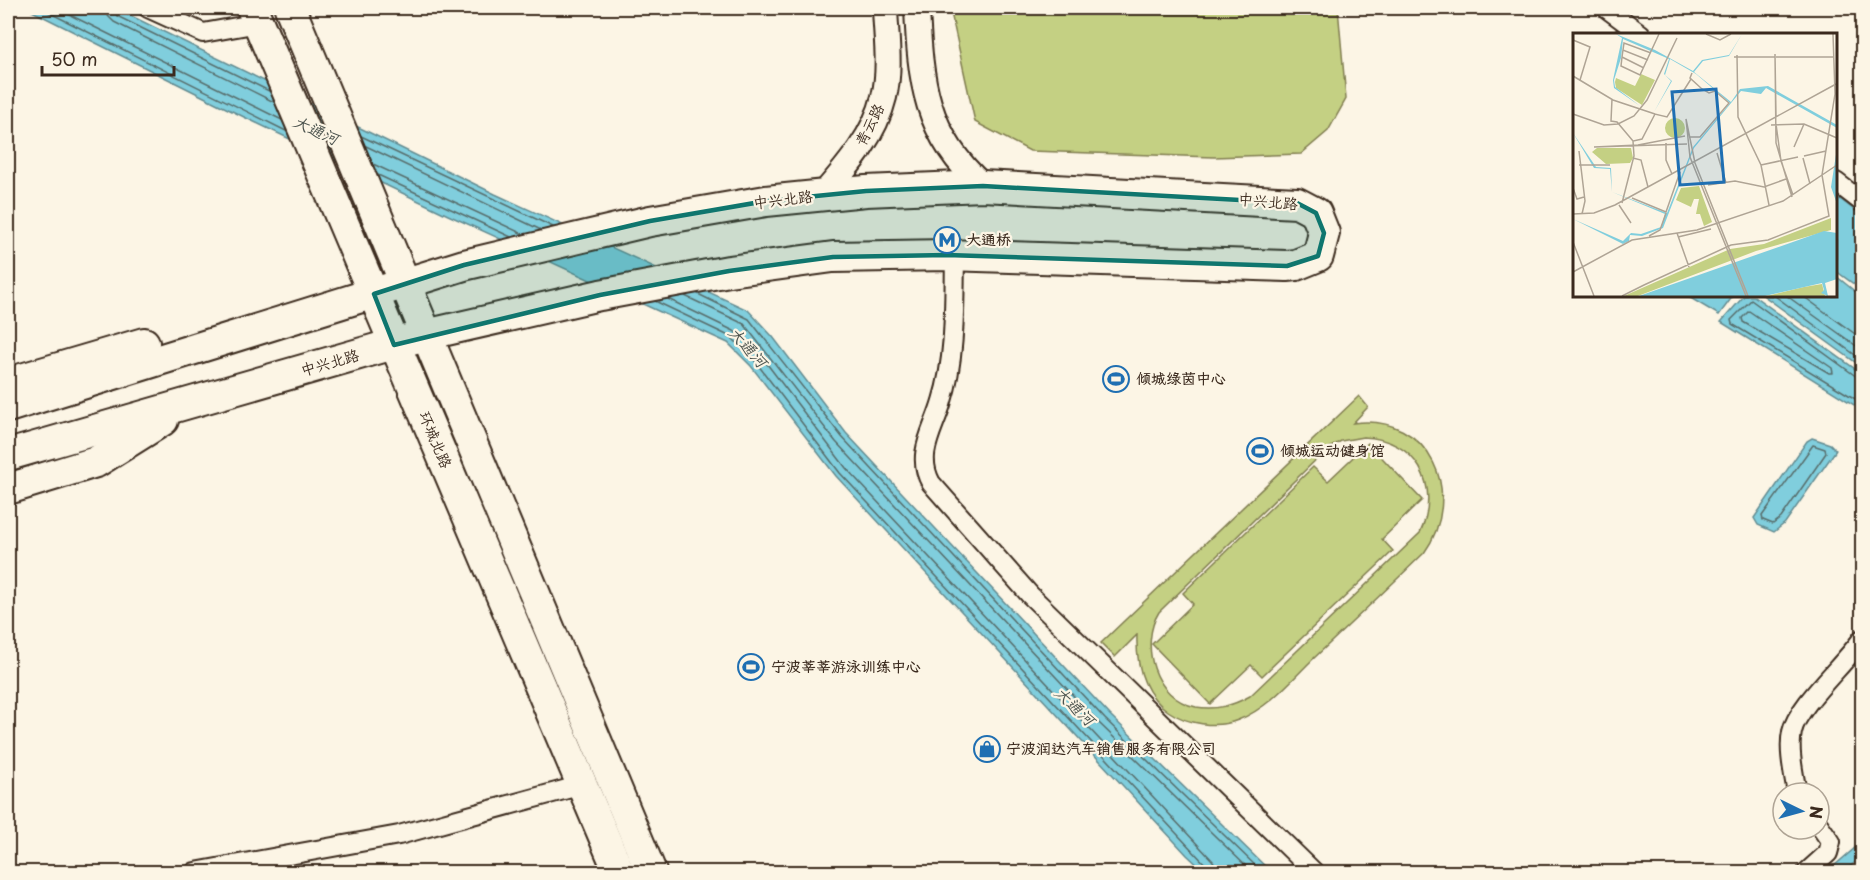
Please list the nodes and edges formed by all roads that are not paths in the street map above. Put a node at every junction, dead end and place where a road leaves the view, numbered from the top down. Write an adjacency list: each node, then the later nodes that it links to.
1 (148, 8): 6 (street)
2 (290, 8): 13 (main road, 环城北路)
3 (885, 8): 10 (street, 青云路)
4 (917, 8): 9 (street)
5 (1606, 8): 7 (street)
6 (256, 15): 14 (main road, 环城北路)
7 (1640, 33)
8 (1837, 183): 11 (street)
9 (982, 186): 10 (main road, 中兴北路); 12 (main road, 中兴北路)
10 (823, 195): 13 (main road, 中兴北路)
11 (1863, 202)
12 (955, 255): 16 (main road, 中兴北路); 30 (street)
13 (405, 283): 14 (main road, 中兴北路); 16 (main road, 环城北路)
14 (374, 294): 15 (main road, 中兴北路); 17 (main road, 环城北路)
15 (277, 324): 18 (main road); 20 (main road, 中兴北路)
16 (425, 335): 17 (main road, 中兴北路); 29 (main road, 环城北路)
17 (394, 345): 19 (main road, 中兴北路); 25 (main road, 环城北路)
18 (8, 383)
19 (193, 402): 21 (main road, 中兴北路); 22 (main road)
20 (8, 407)
21 (8, 455)
22 (8, 489)
23 (1863, 639): 24 (street)
24 (1796, 781)
25 (582, 785): 27 (street); 28 (main road, 环城北路)
26 (1829, 841): 31 (street)
27 (195, 873)
28 (619, 873)
29 (651, 873)
30 (1314, 873)
31 (1807, 873)

